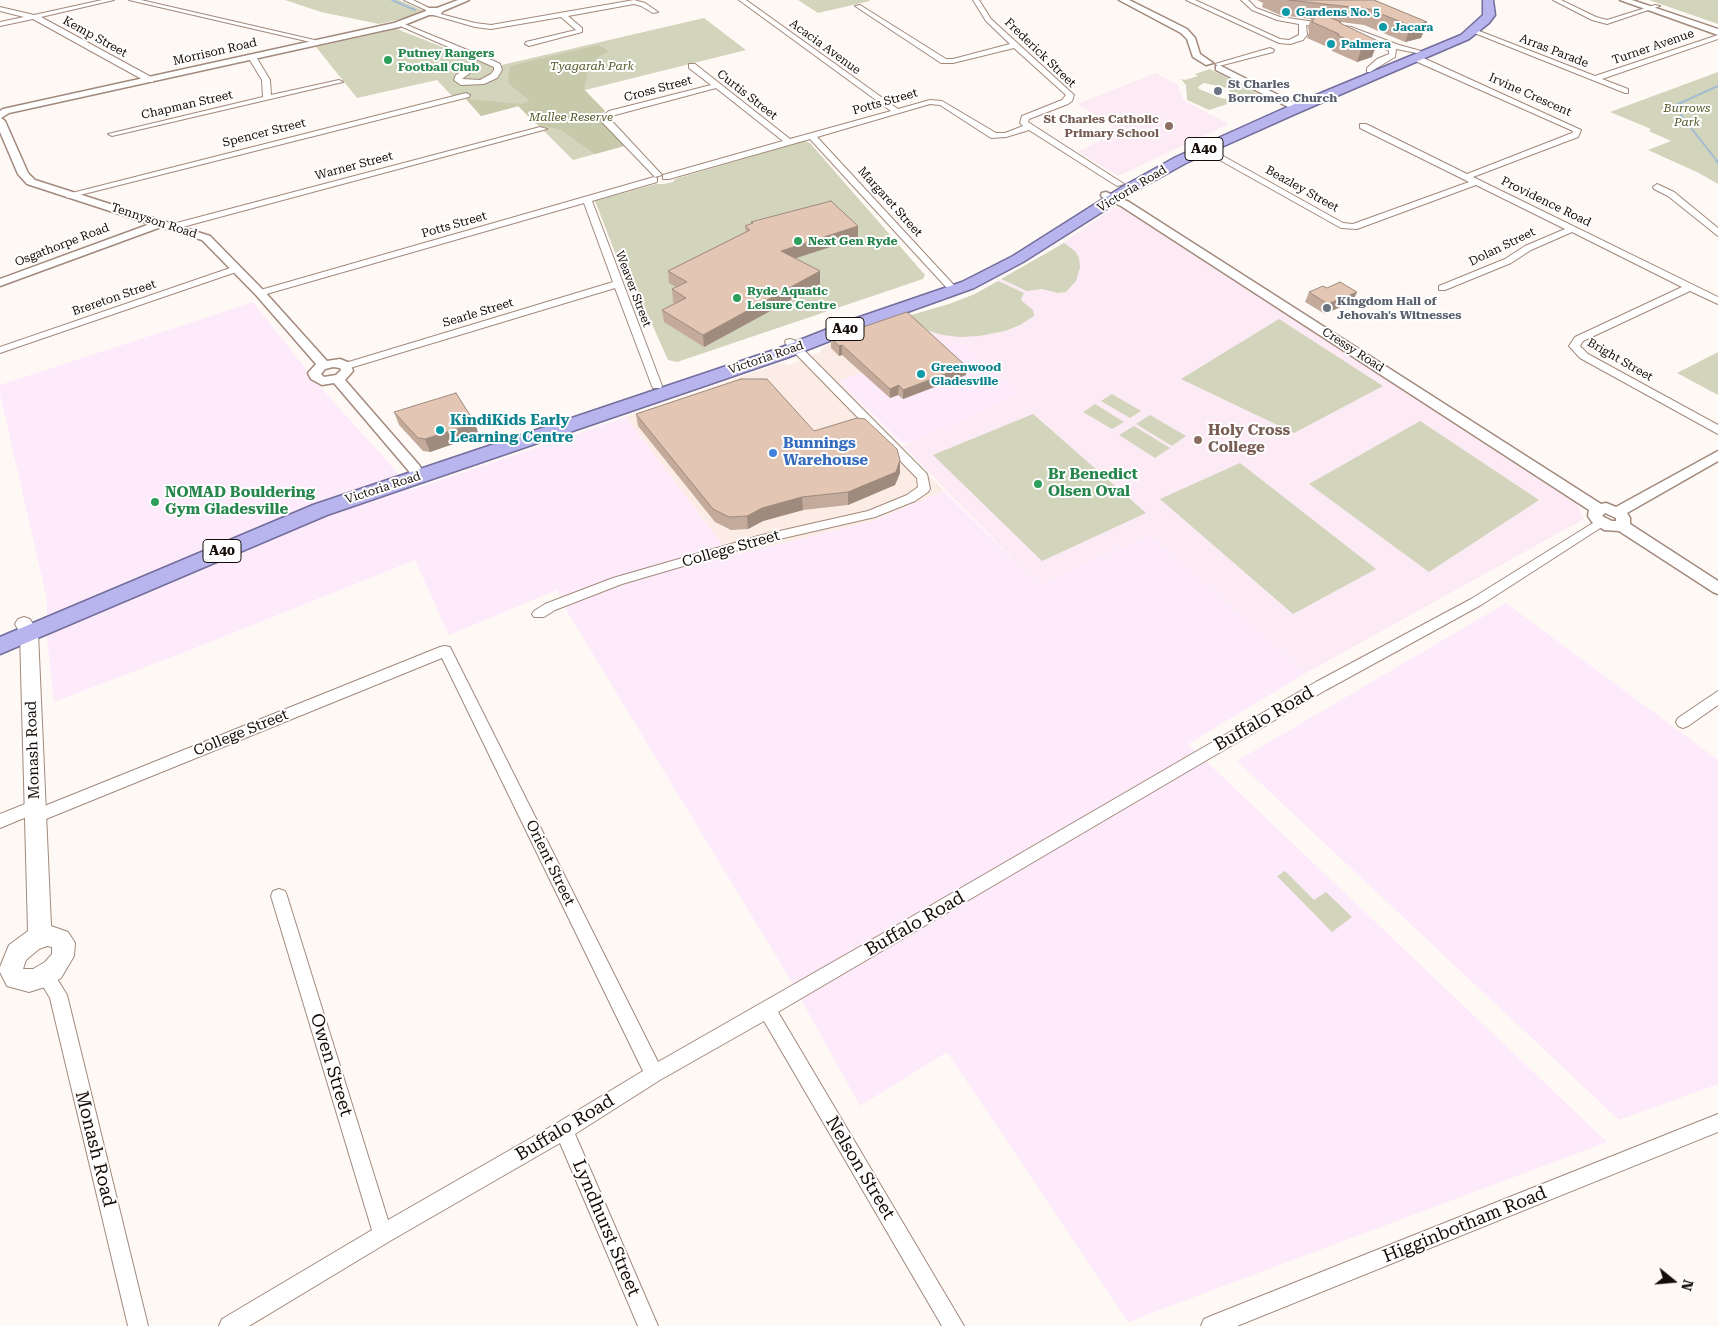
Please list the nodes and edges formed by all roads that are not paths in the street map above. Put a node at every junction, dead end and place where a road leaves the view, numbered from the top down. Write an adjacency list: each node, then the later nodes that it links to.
1 (111, 0): 21 (street)
2 (132, 0): 30 (street)
3 (407, 0): 18 (street)
4 (465, 0): 18 (street, Morrison Road)
5 (742, 0): 48 (street, Acacia Avenue)
6 (976, 0): 32 (street, Frederick Street)
7 (1123, 0): 37 (street)
8 (1189, 0): 22 (street)
9 (1244, 0): 22 (street)
10 (1479, 0): 34 (highway, Victoria Road / A40)
11 (1488, 0): 27 (highway, Victoria Road / A40)
12 (1556, 0): 16 (street)
13 (1624, 0): 16 (street)
14 (1639, 0): 16 (street)
15 (858, 6): 32 (street)
16 (1653, 8): 25 (street); 28 (street)
17 (0, 9): 21 (street, Kemp Street)
18 (432, 12): 20 (street); 24 (street, Morrison Road)
19 (655, 12): 20 (street)
20 (562, 14): 31 (street)
21 (35, 17): 23 (street); 41 (street, Kemp Street)
22 (1302, 23): 26 (street)
23 (0, 24)
24 (400, 24): 30 (street, Morrison Road); 39 (street)
25 (1718, 27)
26 (1351, 29): 34 (street); 38 (street)
27 (1474, 32): 34 (highway, Victoria Road / A40); 40 (street, Arras Parade)
28 (1718, 32)
29 (1718, 37): 40 (street, Turner Avenue)
30 (319, 42): 35 (street, Morrison Road)
31 (529, 44)
32 (1016, 45): 51 (street, Frederick Street)
33 (1270, 50): 37 (street)
34 (1416, 54): 38 (highway, Victoria Road / A40); 47 (highway, Victoria Road / A40); 58 (street, Irvine Crescent)
35 (252, 57): 41 (street, Morrison Road); 46 (street)
36 (692, 66): 43 (street, Curtis Street)
37 (1219, 66): 47 (street)
38 (1370, 70): 47 (highway, Victoria Road / A40)
39 (468, 72)
40 (1595, 79): 44 (street, Arras Parade)
41 (150, 80): 49 (street, Morrison Road)
42 (339, 82): 46 (street, Chapman Street)
43 (716, 86): 55 (street, Curtis Street); 57 (street, Cross Street)
44 (1625, 91)
45 (466, 95): 62 (street, Spencer Street)
46 (267, 98): 53 (street, Chapman Street)
47 (1293, 106): 56 (highway, Victoria Road / A40); 61 (highway, Victoria Road / A40)
48 (896, 112): 51 (street, Potts Street); 54 (street, Potts Street)
49 (2, 115): 62 (street, Tennyson Road)
50 (1363, 126): 58 (street, Providence Road)
51 (1028, 127): 61 (street)
52 (543, 130): 64 (street, Warner Street)
53 (112, 134)
54 (812, 136): 55 (street, Potts Street); 70 (street, Margaret Street)
55 (789, 142): 57 (street, Potts Street)
56 (1204, 149): 59 (street, Beazley Street); 61 (highway, Victoria Road / A40)
57 (659, 177): 63 (street, Potts Street)
58 (1466, 177): 59 (street, Providence Road)
59 (1476, 182): 65 (street, Providence Road)
60 (1657, 187): 66 (street)
61 (1113, 193): 70 (highway, Victoria Road / A40); 75 (highway, Victoria Road / A40); 84 (street, Cressy Road)
62 (68, 194): 64 (street, Tennyson Road)
63 (587, 200): 69 (street, Weaver Street); 73 (street, Potts Street)
64 (167, 225): 67 (street, Tennyson Road); 68 (street, Osgathorpe Road)
65 (1572, 229): 71 (street, Providence Road); 72 (street, Dolan Street)
66 (1718, 233)
67 (236, 269): 73 (street, Tennyson Road); 76 (street, Brereton Street)
68 (0, 283)
69 (618, 284): 78 (street, Searle Street); 80 (street, Weaver Street)
70 (949, 285): 75 (highway, Victoria Road / A40)
71 (1690, 287): 74 (street, Providence Road); 81 (street, Bright Street)
72 (1442, 288)
73 (260, 294): 77 (street, Tennyson Road)
74 (1718, 301)
75 (793, 345): 80 (highway, Victoria Road / A40); 83 (highway, Victoria Road / A40); 87 (street, College Street)
76 (0, 350)
77 (324, 365): 78 (street); 79 (street)
78 (346, 366): 79 (street)
79 (337, 379): 83 (street)
80 (657, 386): 83 (highway, Victoria Road / A40)
81 (1718, 430)
82 (1718, 455): 85 (street)
83 (417, 472): 88 (highway, Victoria Road / A40)
84 (1600, 515): 85 (street); 100 (street, Buffalo Road)
85 (1619, 519): 86 (street)
86 (1718, 588)
87 (539, 614)
88 (26, 628): 89 (highway, Victoria Road / A40); 90 (highway, Victoria Road / A40); 94 (main road, Monash Road)
89 (0, 634)
90 (0, 646)
91 (445, 651): 94 (street, College Street); 101 (street, Orient Street)
92 (1718, 697): 93 (street)
93 (1683, 722)
94 (36, 811): 95 (street, College Street); 97 (main road, Monash Road)
95 (0, 821)
96 (278, 896): 104 (street, Owen Street)
97 (40, 937): 98 (main road); 99 (main road)
98 (45, 975): 99 (main road); 105 (street, Monash Road)
99 (6, 979)
100 (767, 1010): 101 (street, Buffalo Road); 108 (street, Nelson Street)
101 (654, 1074): 103 (street, Buffalo Road)
102 (1718, 1123): 109 (street, Higginbotham Road)
103 (564, 1130): 104 (street, Buffalo Road); 107 (street, Lyndhurst Street)
104 (383, 1234): 106 (street, Buffalo Road)
105 (138, 1326)
106 (229, 1326)
107 (648, 1326)
108 (954, 1326)
109 (1211, 1326)

